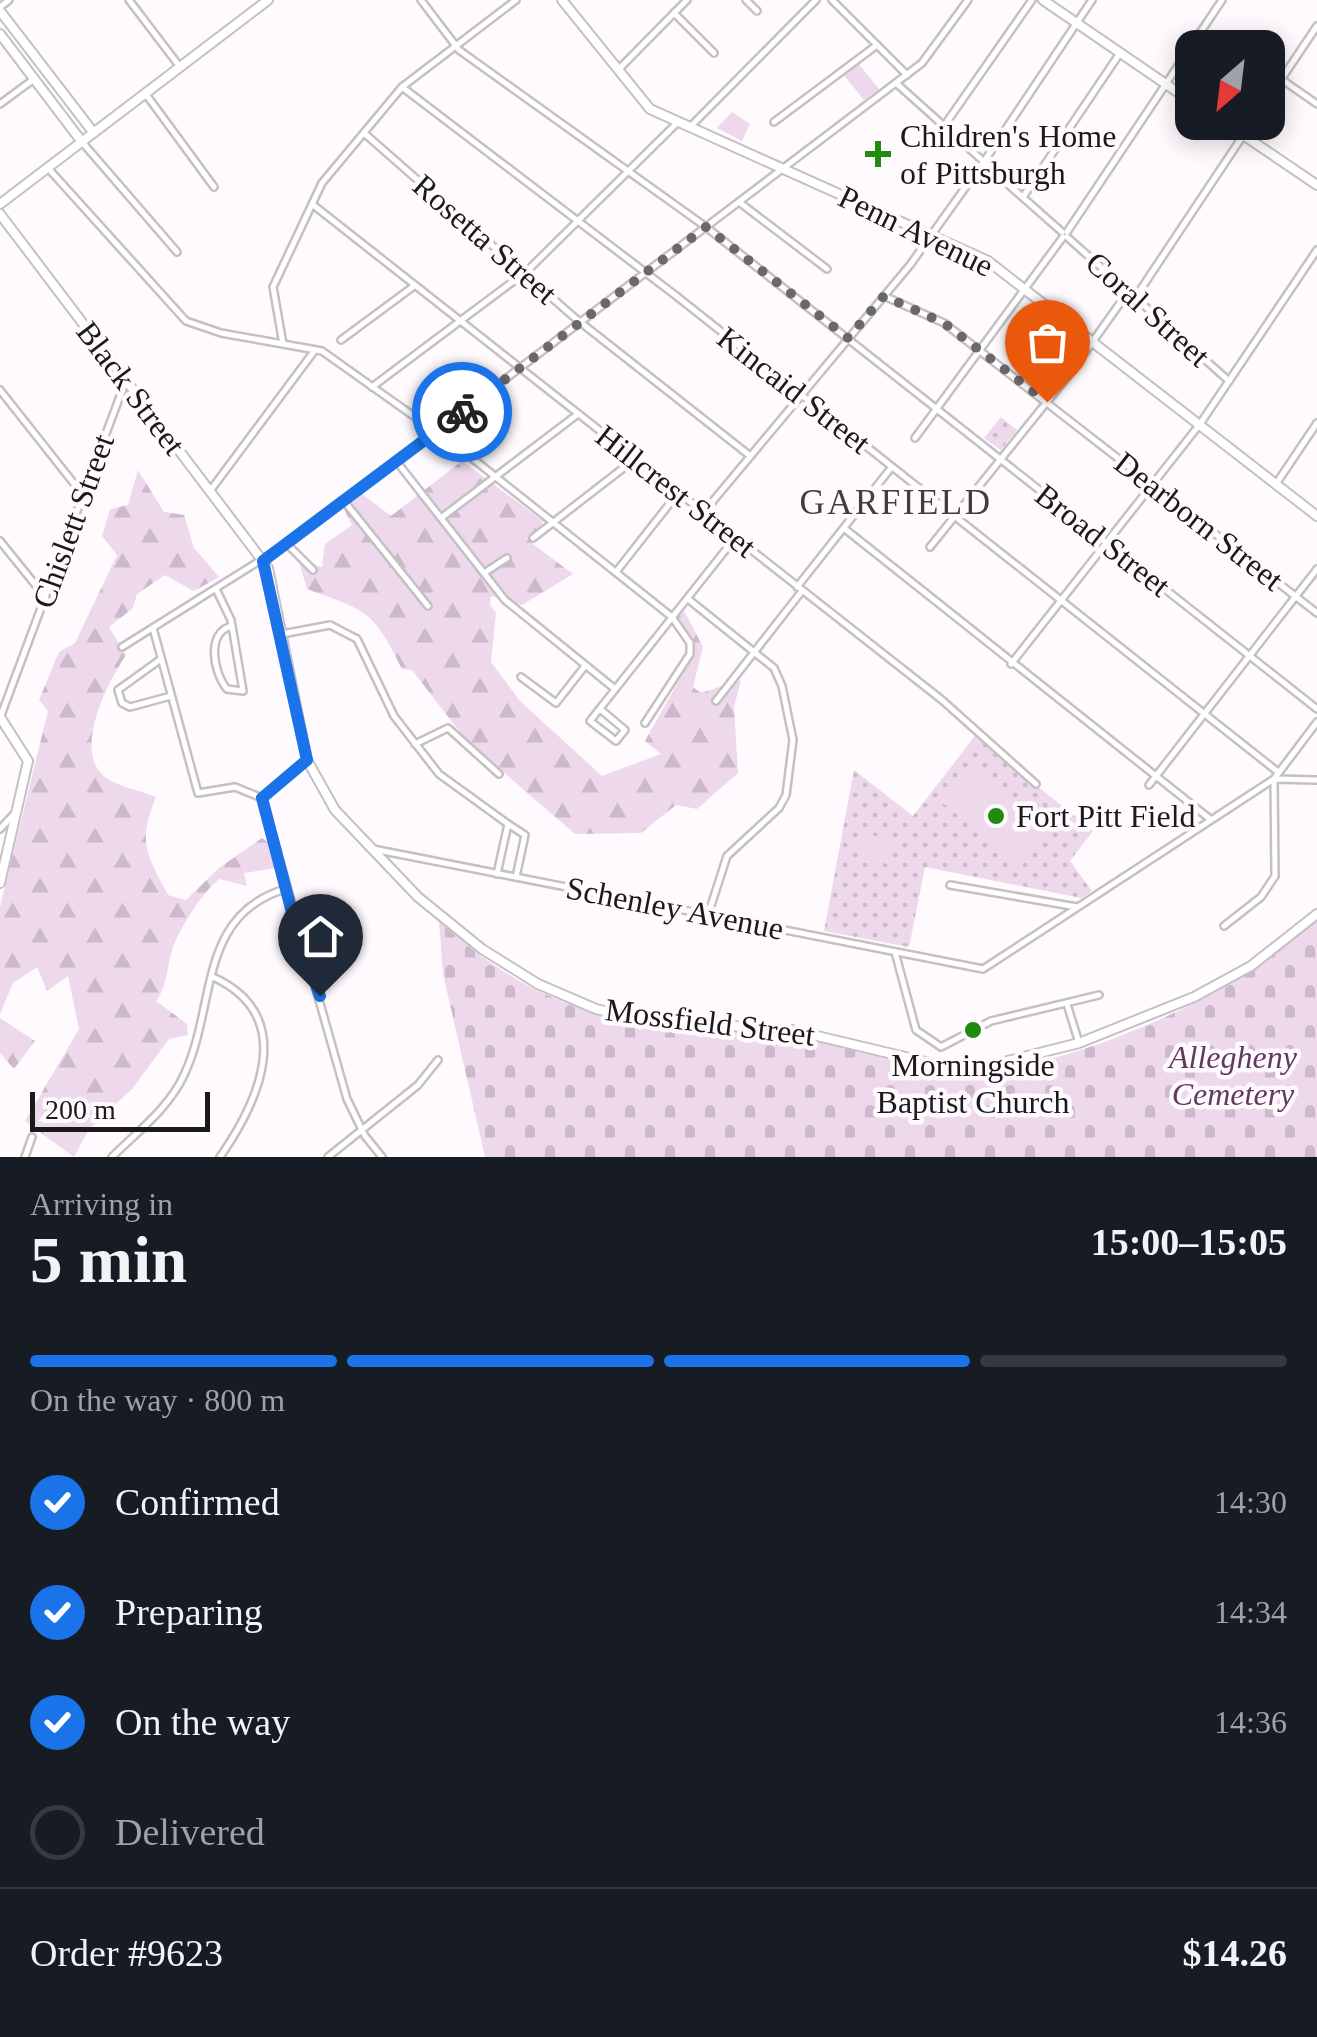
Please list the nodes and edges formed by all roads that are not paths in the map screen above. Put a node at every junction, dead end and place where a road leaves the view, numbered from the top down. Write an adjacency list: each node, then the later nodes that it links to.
1 (9, 0): 19 (street)
2 (129, 0): 29 (street)
3 (268, 0): 29 (street)
4 (421, 0): 25 (street, Broad Street)
5 (502, 0): 18 (street)
6 (516, 0): 18 (street)
7 (562, 0): 30 (street, Penn Avenue)
8 (687, 0): 21 (street)
9 (746, 0): 20 (street)
10 (816, 0): 45 (street)
11 (832, 0): 17 (street)
12 (968, 0): 32 (street)
13 (1032, 0): 44 (street)
14 (1042, 0): 22 (street)
15 (1092, 0): 22 (street)
16 (1222, 0): 36 (street)
17 (841, 3): 26 (street)
18 (508, 7): 25 (street)
19 (0, 9): 46 (street)
20 (757, 11)
21 (674, 13): 27 (street); 30 (street)
22 (1077, 23): 28 (street); 51 (street)
23 (1317, 26): 31 (street)
24 (0, 34): 33 (street)
25 (455, 45): 37 (street); 54 (street, Broad Street)
26 (877, 45): 32 (street); 43 (street)
27 (714, 53)
28 (1120, 53): 36 (street); 57 (street)
29 (180, 67): 39 (street)
30 (618, 70): 42 (street, Penn Avenue)
31 (1285, 74)
32 (907, 75): 34 (street)
33 (34, 79): 40 (street); 50 (street)
34 (896, 83): 44 (street, Coral Street); 53 (street)
35 (1285, 83): 41 (street)
36 (1166, 84): 38 (street); 64 (street)
37 (402, 87): 47 (street); 62 (street, Kincaid Street)
38 (1175, 90)
39 (145, 94): 46 (street); 56 (street)
40 (0, 104)
41 (1317, 104)
42 (678, 122): 45 (street, Penn Avenue); 54 (street)
43 (774, 122)
44 (944, 126): 51 (street, Coral Street)
45 (690, 127): 53 (street, Penn Avenue)
46 (94, 132): 50 (street)
47 (364, 132): 60 (street); 70 (street, Rosetta Street)
48 (1240, 140): 75 (street)
49 (1249, 140): 55 (street)
50 (82, 142): 52 (street); 67 (street)
51 (983, 162): 57 (street, Coral Street); 65 (street)
52 (48, 168): 59 (street); 81 (street)
53 (782, 168): 58 (street); 65 (street, Penn Avenue)
54 (629, 171): 62 (street); 63 (street, Broad Street)
55 (1317, 185)
56 (214, 187)
57 (1023, 197): 64 (street, Coral Street)
58 (739, 202): 63 (street); 68 (street)
59 (0, 204)
60 (312, 204): 71 (street, Hillcrest Street); 81 (street)
61 (0, 214): 85 (street, Black Street)
62 (578, 222): 69 (street, Kincaid Street); 70 (street)
63 (706, 227): 69 (street); 78 (street, Broad Street)
64 (1065, 234): 72 (street); 73 (street, Coral Street)
65 (932, 236): 72 (street, Penn Avenue); 74 (street)
66 (1317, 250): 86 (street)
67 (177, 252)
68 (827, 268)
69 (645, 273): 77 (street); 89 (street, Kincaid Street)
70 (523, 274): 76 (street); 77 (street, Rosetta Street)
71 (414, 286): 76 (street, Hillcrest Street); 79 (street)
72 (1026, 291): 80 (street, Penn Avenue); 83 (street)
73 (1128, 292): 75 (street, Coral Street); 80 (street)
74 (884, 296): 78 (street); 83 (street, Dearborn Street)
75 (1134, 298): 86 (street, Coral Street)
76 (460, 321): 84 (street, Hillcrest Street); 87 (street)
77 (580, 322): 84 (street); 97 (street, Rosetta Street)
78 (848, 338): 89 (street); 91 (street, Broad Street)
79 (341, 340)
80 (1094, 342): 90 (street); 94 (street, Penn Avenue)
81 (284, 344): 82 (street)
82 (315, 350): 87 (street); 105 (street)
83 (980, 352): 90 (street, Dearborn Street); 91 (street)
84 (520, 368): 92 (street, Hillcrest Street); 95 (street)
85 (126, 380): 105 (street, Black Street); 107 (street, Chislett Street)
86 (1229, 381): 94 (street)
87 (372, 387): 95 (street)
88 (0, 390): 107 (street)
89 (801, 396): 97 (street); 101 (street, Kincaid Street)
90 (1047, 402): 99 (street); 103 (street, Dearborn Street)
91 (936, 408): 96 (street); 99 (street, Broad Street)
92 (578, 414): 98 (street, Hillcrest Street); 102 (street)
93 (1317, 423): 104 (street)
94 (1200, 424): 103 (street); 104 (street, Penn Avenue)
95 (436, 432): 100 (street); 102 (street)
96 (915, 438)
97 (749, 455): 109 (street)
98 (635, 459): 106 (street, Hillcrest Street); 113 (street)
99 (1002, 460): 112 (street); 118 (street, Broad Street)
100 (396, 462): 108 (street); 111 (street)
101 (891, 467): 112 (street, Kincaid Street); 114 (street)
102 (494, 477): 111 (street); 113 (street)
103 (1153, 484): 118 (street); 129 (street, Dearborn Street)
104 (1276, 484): 110 (street, Penn Avenue)
105 (210, 492): 122 (street, Black Street)
106 (678, 493): 109 (street, Hillcrest Street); 125 (street)
107 (83, 495): 130 (street, Chislett Street)
108 (344, 501): 119 (street); 133 (street)
109 (703, 512): 116 (street, Hillcrest Street)
110 (1317, 516)
111 (440, 518): 126 (street)
112 (957, 518): 120 (street); 132 (street, Kincaid Street)
113 (552, 522): 115 (street); 125 (street)
114 (844, 529): 128 (street); 143 (street)
115 (533, 538)
116 (735, 538): 128 (street, Hillcrest Street); 131 (street)
117 (0, 542): 130 (street)
118 (1106, 542): 132 (street); 141 (street, Broad Street)
119 (287, 544): 122 (street); 124 (street)
120 (930, 547)
121 (506, 558): 126 (street)
122 (263, 561): 127 (street); 138 (street, Mossfield Street)
123 (1317, 569): 129 (street)
124 (313, 570)
125 (616, 572): 135 (street)
126 (484, 573): 144 (street)
127 (216, 589): 136 (street); 137 (street)
128 (799, 589): 140 (street); 161 (street, Hillcrest Street)
129 (1296, 597): 134 (street, Dearborn Street); 141 (street)
130 (46, 598): 152 (street, Chislett Street)
131 (688, 599): 135 (street); 140 (street)
132 (1061, 600): 143 (street); 151 (street, Kincaid Street)
133 (428, 606)
134 (1317, 613)
135 (672, 617): 146 (street); 154 (street)
136 (232, 626): 136 (street)
137 (153, 628): 139 (street); 142 (street)
138 (282, 634): 155 (street); 156 (street, Mossfield Street)
139 (122, 647)
140 (754, 651): 148 (street); 176 (street)
141 (1250, 656): 149 (street, Broad Street); 151 (street)
142 (161, 658): 147 (street); 147 (street)
143 (1011, 664): 158 (street)
144 (585, 666): 145 (street); 146 (street)
145 (520, 676)
146 (615, 689): 150 (street)
147 (172, 696): 163 (street)
148 (716, 701)
149 (1317, 708)
150 (600, 710): 150 (street)
151 (1205, 714): 158 (street); 159 (street, Kincaid Street)
152 (0, 717): 164 (street)
153 (1317, 722): 159 (street)
154 (646, 723)
155 (416, 744): 157 (street); 166 (street)
156 (307, 760): 163 (street); 168 (street, Mossfield Street)
157 (499, 774)
158 (1156, 776): 162 (street); 165 (street)
159 (1276, 776): 160 (street); 165 (street); 177 (street)
160 (1317, 780)
161 (1036, 784)
162 (1149, 784)
163 (262, 798): 173 (street)
164 (17, 811): 167 (street); 171 (street)
165 (1210, 820): 174 (street)
166 (508, 824): 169 (street); 170 (street)
167 (0, 829)
168 (368, 848): 169 (street, Schenley Avenue); 182 (street, Mossfield Street)
169 (497, 874): 170 (street, Schenley Avenue)
170 (516, 878): 176 (street, Schenley Avenue)
171 (0, 883)
172 (950, 885): 174 (street)
173 (285, 889): 179 (street); 184 (street)
174 (1080, 908): 178 (street, Schenley Avenue)
175 (1317, 914): 182 (street, Mossfield Street)
176 (708, 915): 178 (street, Schenley Avenue)
177 (1224, 926)
178 (895, 952): 181 (street)
179 (213, 977): 187 (street); 188 (street)
180 (1099, 994): 181 (street)
181 (1067, 1004): 182 (street)
182 (1079, 1043)
183 (438, 1060): 184 (street)
184 (361, 1129): 189 (street); 190 (street)
185 (32, 1136): 186 (street)
186 (25, 1157)
187 (112, 1157)
188 (220, 1157)
189 (328, 1157)
190 (382, 1157)

